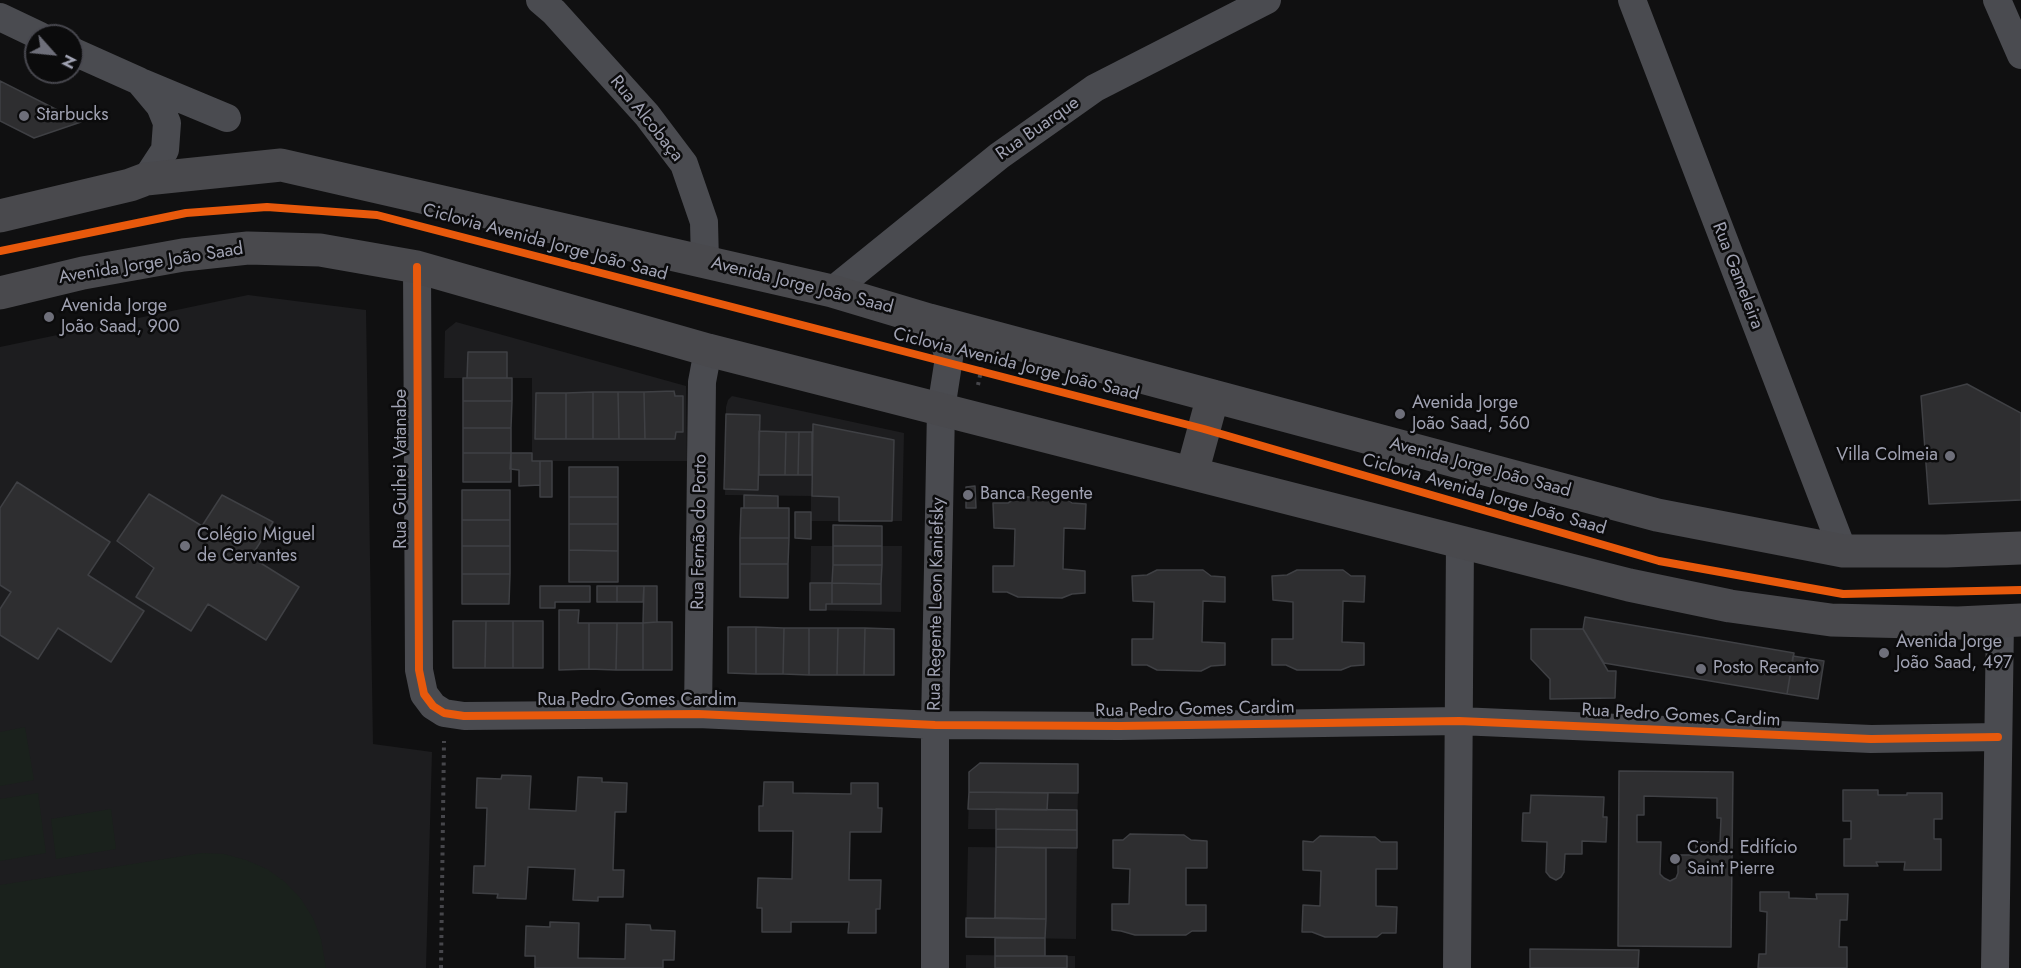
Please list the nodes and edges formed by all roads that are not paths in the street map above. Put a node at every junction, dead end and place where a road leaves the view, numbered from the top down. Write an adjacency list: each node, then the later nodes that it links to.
1 (540, 0): 13 (street, Rua Alcobaça)
2 (1266, 0): 15 (street, Rua Buarque)
3 (1632, 0): 24 (street, Rua Gameleira)
4 (1997, 0): 7 (street)
5 (0, 17): 6 (street)
6 (24, 28)
7 (2021, 55)
8 (84, 56): 9 (street)
9 (139, 81): 10 (street); 11 (street)
10 (227, 118)
11 (146, 179): 12 (main road, Avenida Jorge João Saad); 13 (main road, Avenida Jorge João Saad)
12 (0, 216)
13 (705, 262): 15 (main road, Avenida Jorge João Saad)
14 (417, 267): 16 (main road, Avenida Jorge João Saad); 18 (main road, Avenida Jorge João Saad); 26 (street, Rua Guihei Vatanabe)
15 (832, 291): 17 (main road, Avenida Jorge João Saad)
16 (0, 293)
17 (929, 320): 19 (main road, Avenida Jorge João Saad); 20 (street, Rua Regente Leon Kaniefsky)
18 (708, 350): 20 (main road, Avenida Jorge João Saad); 27 (street, Rua Fernão do Porto)
19 (1213, 396): 21 (main road); 24 (main road, Avenida Jorge João Saad)
20 (956, 413): 21 (main road, Avenida Jorge João Saad); 30 (street, Rua Regente Leon Kaniefsky)
21 (1192, 473): 22 (main road, Avenida Jorge João Saad)
22 (1460, 542): 25 (main road, Avenida Jorge João Saad); 28 (street)
23 (2021, 548): 24 (main road, Avenida Jorge João Saad)
24 (1843, 551)
25 (2010, 620): 29 (street)
26 (444, 713): 27 (street, Rua Pedro Gomes Cardim)
27 (698, 714): 30 (street, Rua Pedro Gomes Cardim)
28 (1459, 721): 29 (street, Rua Pedro Gomes Cardim); 30 (street, Rua Pedro Gomes Cardim); 32 (street)
29 (2006, 724): 33 (street)
30 (935, 725): 31 (street, Rua Regente Leon Kaniefsky)
31 (934, 968)
32 (1457, 968)
33 (1995, 968)

